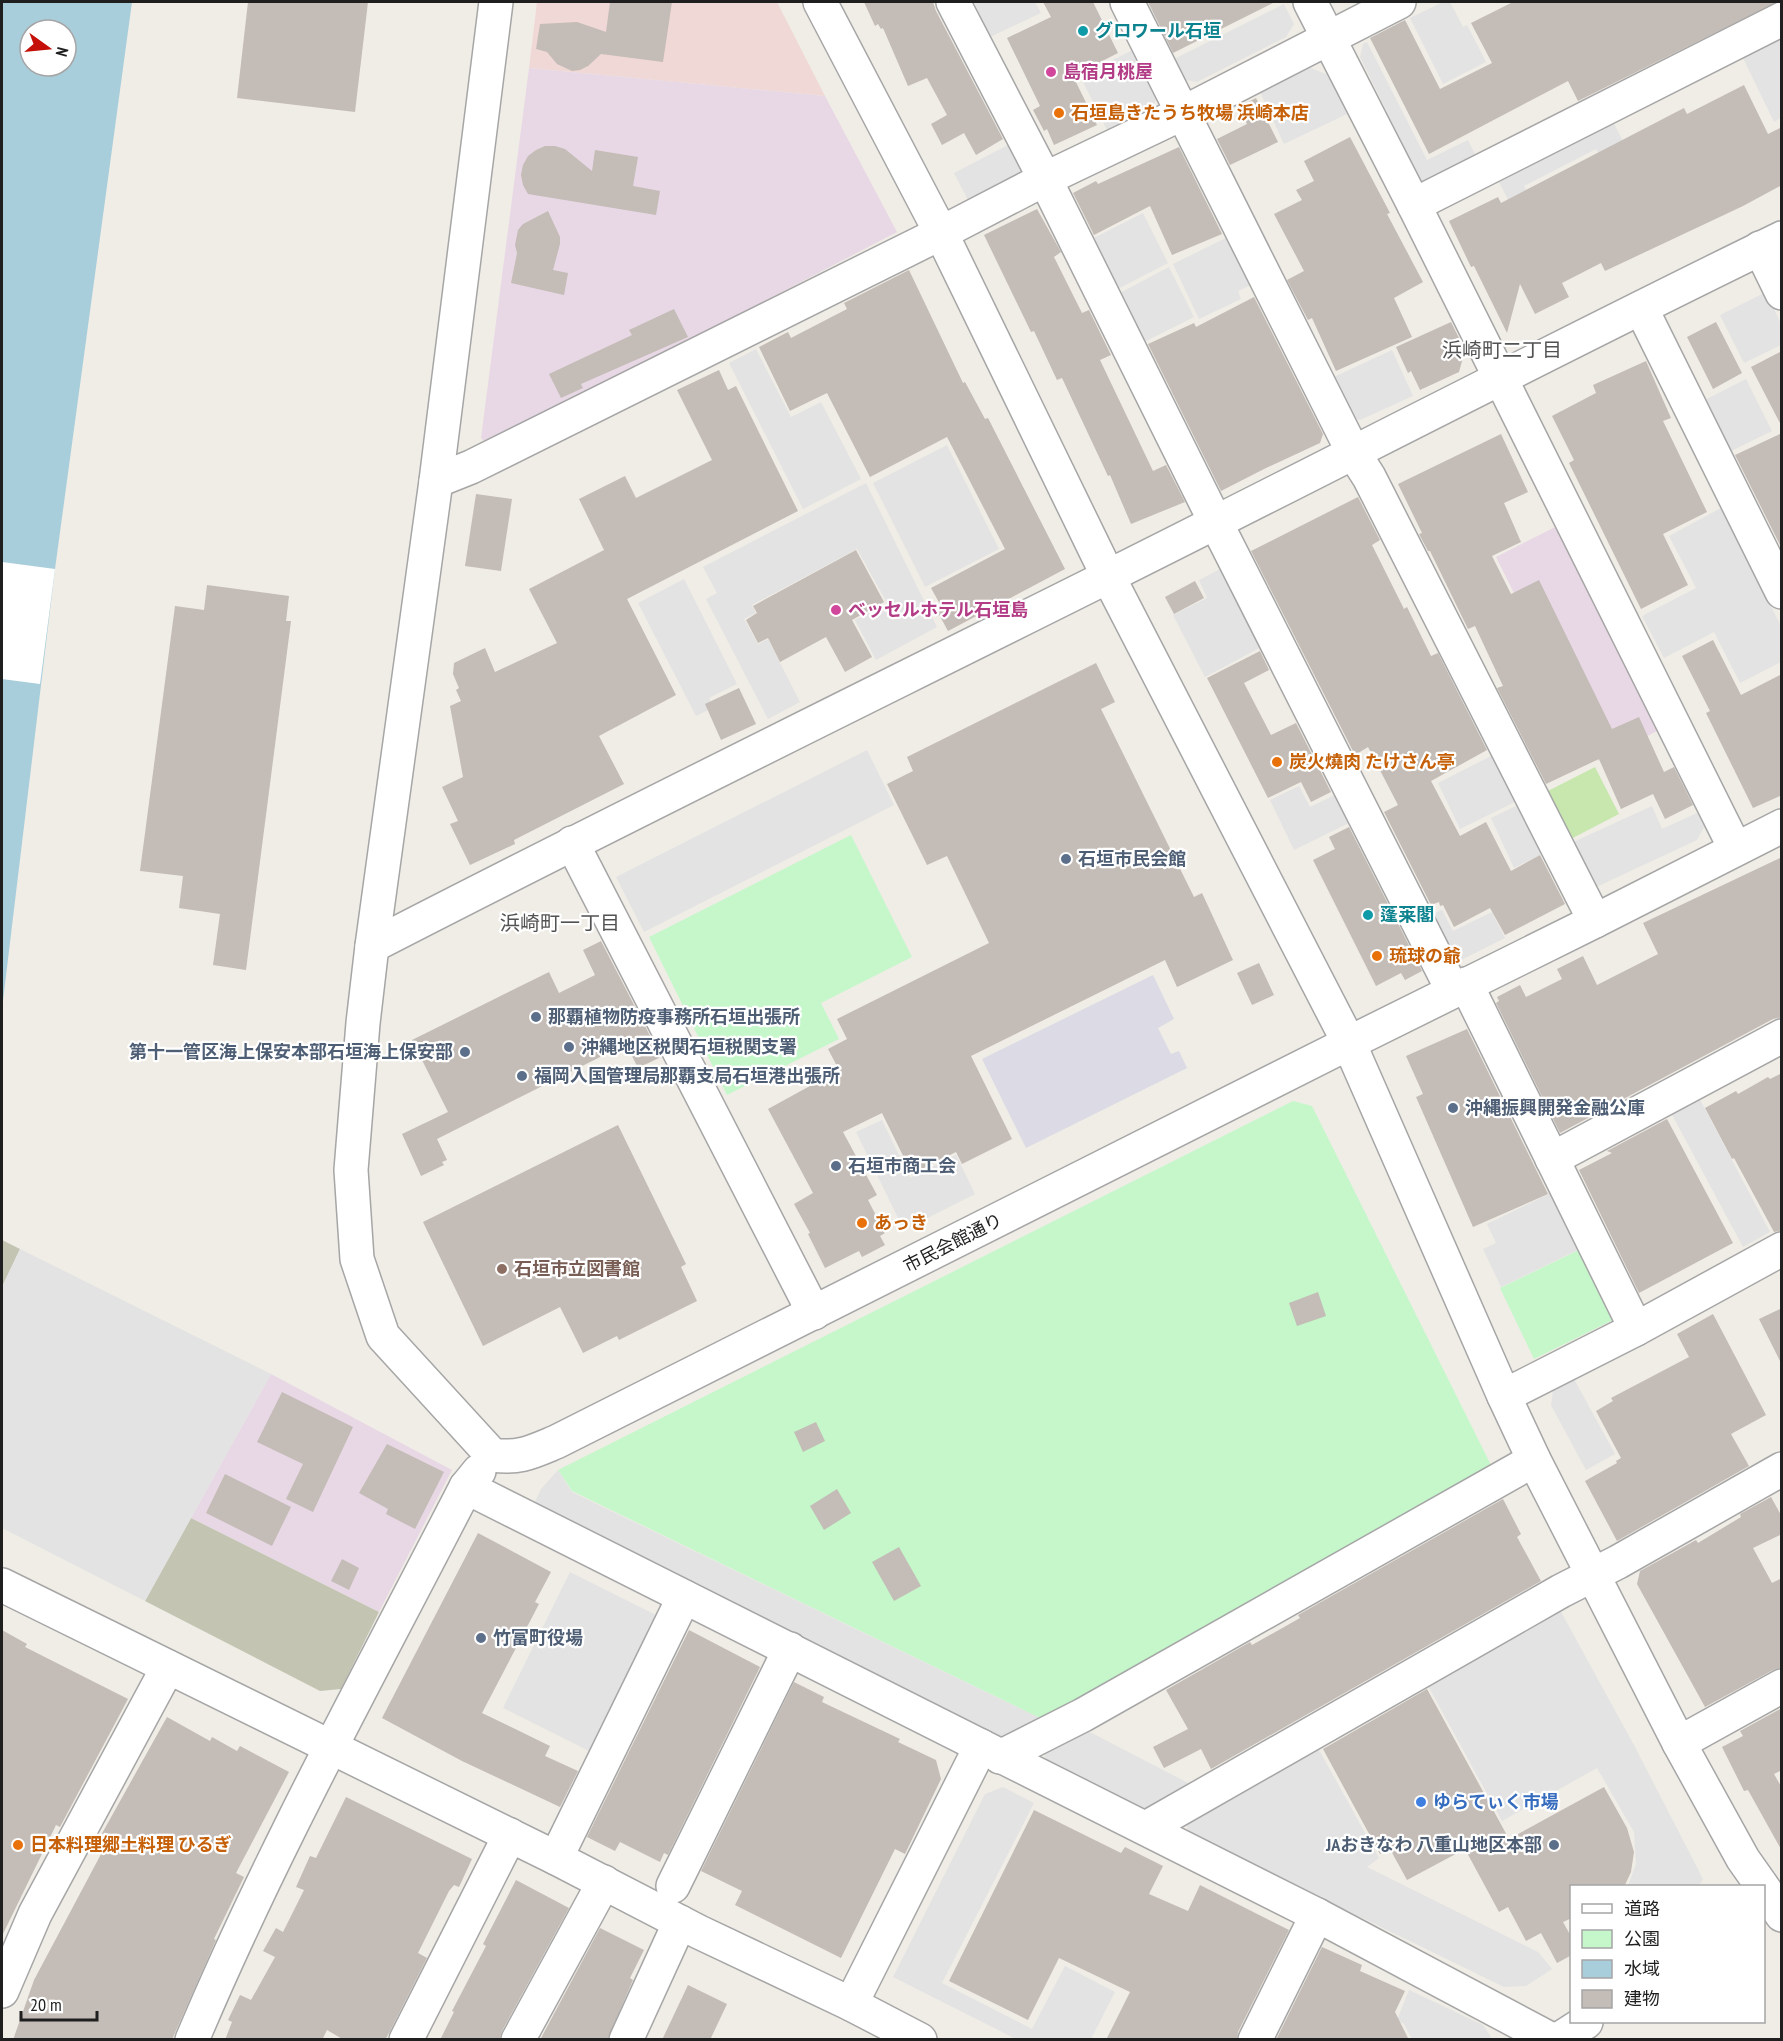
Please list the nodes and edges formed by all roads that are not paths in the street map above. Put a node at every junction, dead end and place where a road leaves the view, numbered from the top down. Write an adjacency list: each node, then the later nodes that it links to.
1 (496, 2): 18 (street)
2 (820, 2): 12 (street)
3 (953, 2): 10 (street)
4 (1127, 2): 9 (street)
5 (1310, 2): 8 (street)
6 (1399, 2): 8 (street)
7 (1782, 19): 11 (street)
8 (1328, 37): 9 (street); 11 (street)
9 (1183, 113): 10 (street); 17 (street)
10 (1046, 179): 12 (street); 19 (street)
11 (1414, 205): 16 (street)
12 (942, 233): 18 (street); 20 (street)
13 (1771, 243): 14 (street); 15 (street)
14 (1782, 293)
15 (1641, 308): 16 (street); 21 (street)
16 (1500, 378): 17 (street); 24 (street)
17 (1353, 453): 19 (street); 25 (street)
18 (436, 481): 26 (street)
19 (1215, 521): 20 (street); 27 (street)
20 (1108, 576): 23 (street); 29 (street)
21 (1782, 592)
22 (1782, 826): 24 (street, 市民会館通り)
23 (572, 843): 26 (street); 32 (street)
24 (1735, 848): 25 (street, 市民会館通り)
25 (1595, 921): 27 (street, 市民会館通り)
26 (372, 946): 35 (street)
27 (1460, 988): 29 (street, 市民会館通り); 30 (street)
28 (1782, 1036): 30 (street)
29 (1349, 1043): 32 (street, 市民会館通り); 34 (street)
30 (1552, 1159): 33 (street)
31 (1782, 1250): 33 (street)
32 (814, 1313): 35 (street, 市民会館通り)
33 (1636, 1329): 34 (street)
34 (1504, 1396): 36 (street)
35 (492, 1455): 38 (street)
36 (1534, 1460): 39 (street); 47 (street)
37 (1782, 1469): 39 (street)
38 (466, 1487): 41 (street); 46 (street)
39 (1593, 1575): 45 (street); 48 (street)
40 (2, 1585): 43 (street)
41 (684, 1597): 42 (street); 50 (street)
42 (790, 1648): 47 (street); 53 (street)
43 (168, 1667): 46 (street); 56 (street)
44 (1782, 1686): 45 (street)
45 (1679, 1743): 52 (street)
46 (331, 1746): 49 (street); 59 (street)
47 (990, 1751): 48 (street); 57 (street)
48 (1146, 1828): 54 (street)
49 (510, 1835): 50 (street); 60 (street)
50 (556, 1857): 51 (street)
51 (604, 1882): 55 (street); 61 (street)
52 (1761, 1885)
53 (673, 1886)
54 (1317, 1915): 64 (street); 65 (street)
55 (680, 1922): 57 (street); 62 (street)
56 (2, 1990)
57 (851, 2004): 63 (street)
58 (1584, 2023): 66 (street)
59 (192, 2040)
60 (406, 2040)
61 (518, 2040)
62 (626, 2040)
63 (920, 2040)
64 (1255, 2040)
65 (1552, 2040)
66 (1558, 2040)

